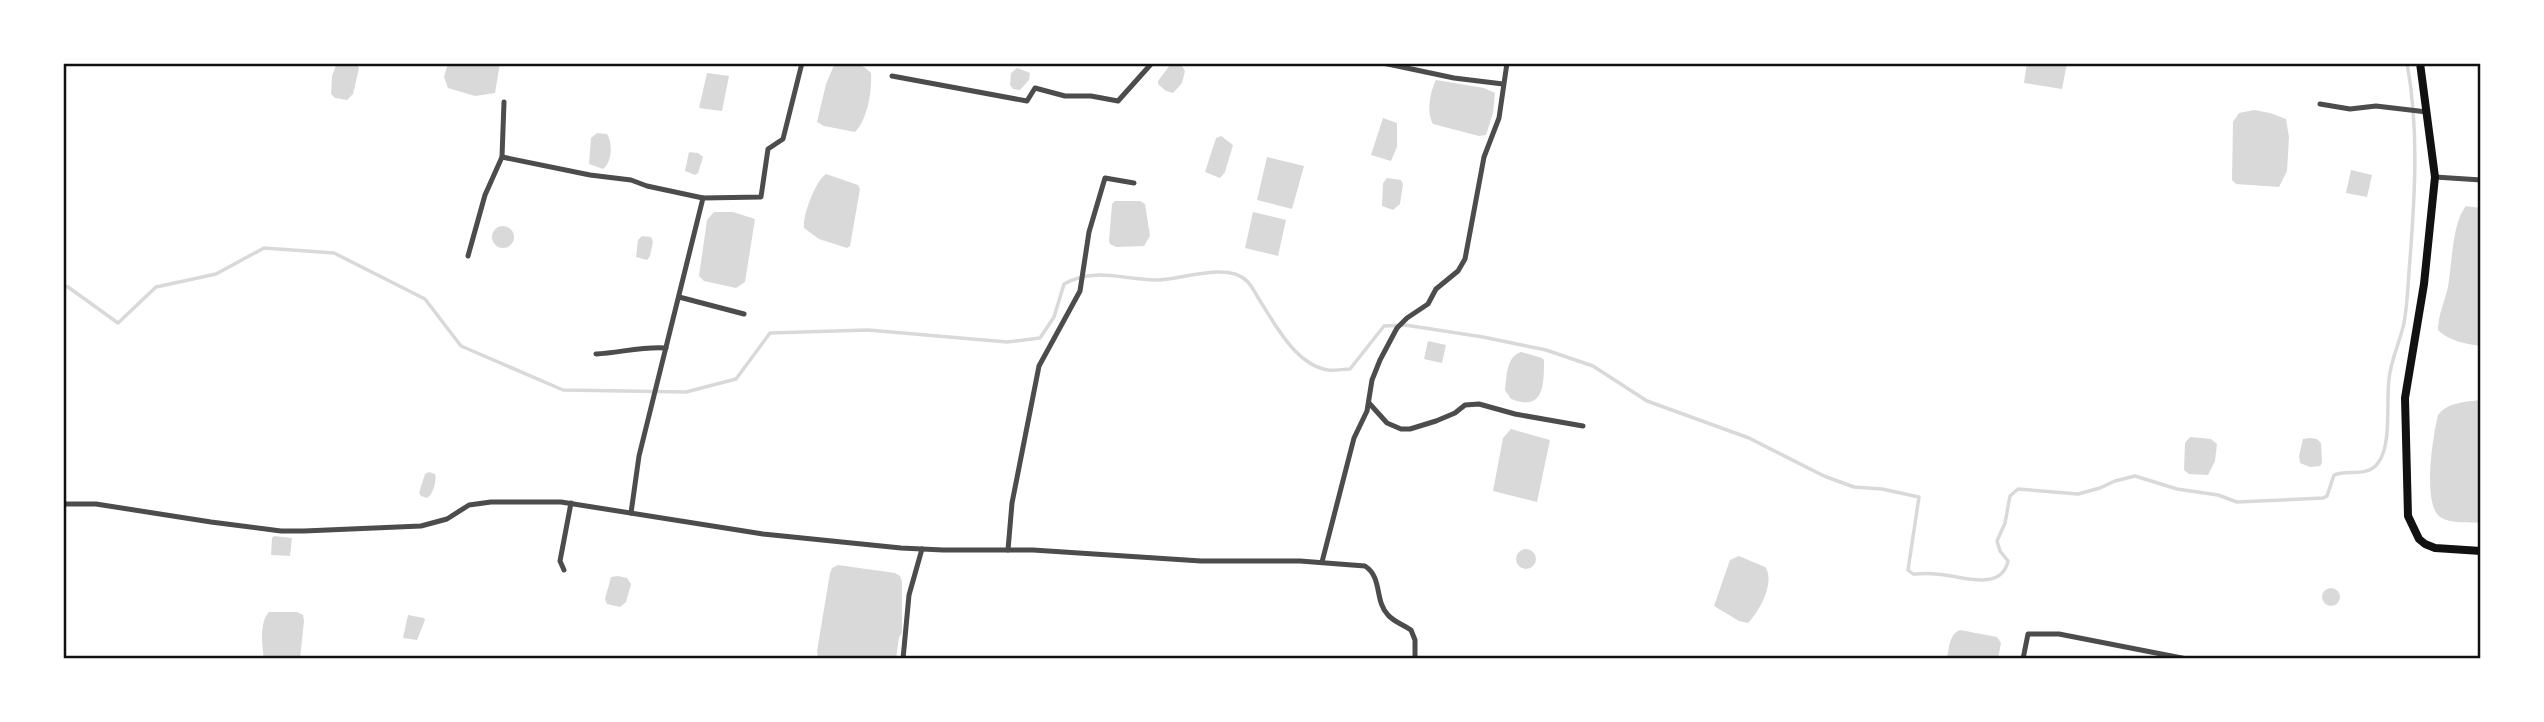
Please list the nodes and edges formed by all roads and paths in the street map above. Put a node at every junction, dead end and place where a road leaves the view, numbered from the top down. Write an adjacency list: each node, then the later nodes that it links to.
1 (802, 63): 15 (street)
2 (1152, 63): 6 (street)
3 (1383, 63): 7 (street)
4 (1507, 63): 7 (street)
5 (2420, 63): 10 (main road)
6 (892, 76)
7 (1503, 84): 21 (street)
8 (504, 102): 11 (street)
9 (2320, 104): 10 (street)
10 (2424, 112): 12 (main road)
11 (502, 157): 15 (street); 16 (street)
12 (2435, 177): 13 (street); 28 (main road)
13 (2481, 180)
14 (1134, 183): 27 (street)
15 (703, 198): 17 (street)
16 (468, 256)
17 (679, 297): 18 (street); 19 (street)
18 (744, 314)
19 (666, 348): 20 (street); 25 (street)
20 (596, 354)
21 (1368, 403): 22 (street); 29 (street)
22 (1583, 426)
23 (570, 503): 24 (street); 25 (street); 30 (street)
24 (63, 504)
25 (631, 513): 26 (street)
26 (922, 549): 27 (street); 31 (street)
27 (1008, 550): 29 (street)
28 (2481, 551)
29 (1322, 562): 32 (street)
30 (565, 570)
31 (903, 659)
32 (1415, 659)
33 (2022, 659): 34 (street)
34 (2187, 659)

